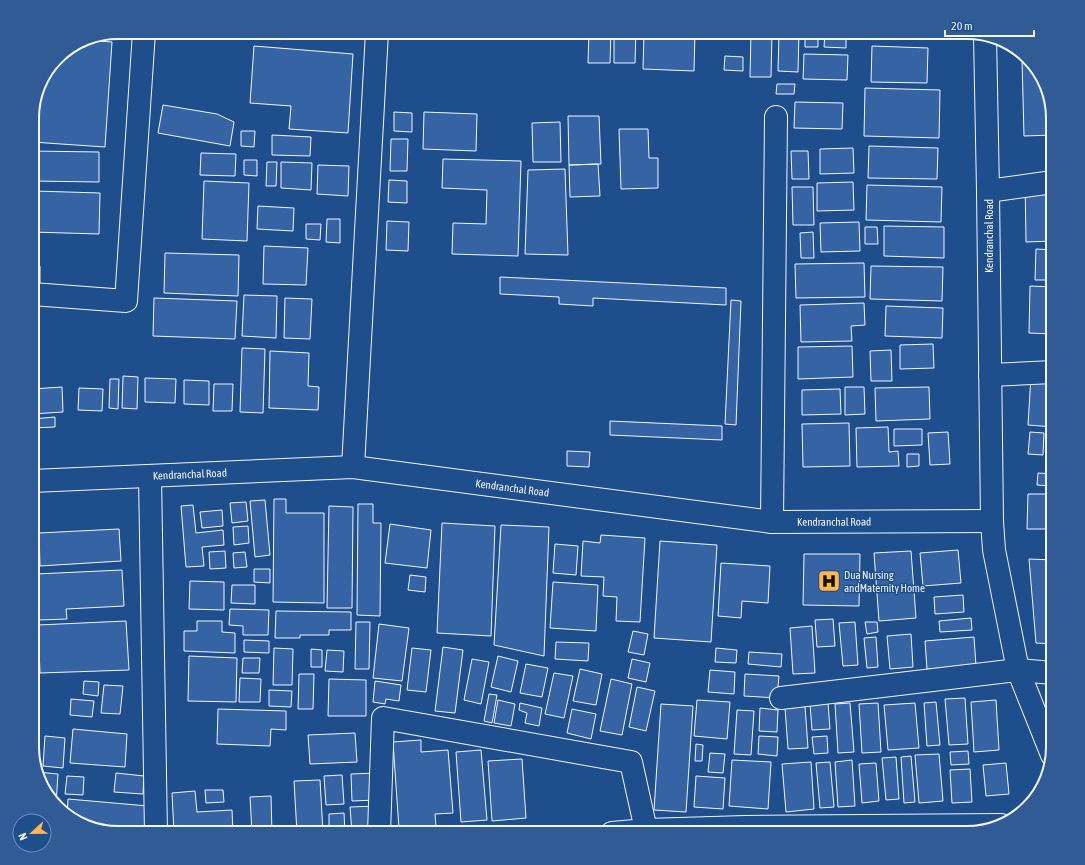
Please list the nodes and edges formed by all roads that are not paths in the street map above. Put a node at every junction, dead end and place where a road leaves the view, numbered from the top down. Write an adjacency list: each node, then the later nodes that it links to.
1 (144, 39): 7 (street)
2 (377, 39): 10 (street)
3 (985, 41): 6 (street, Kendranchal Road)
4 (776, 117): 14 (street)
5 (1046, 183): 6 (street, Kendranchal Road)
6 (988, 191): 9 (street, Kendranchal Road)
7 (39, 295)
8 (1046, 372): 9 (street)
9 (990, 375): 13 (street, Kendranchal Road)
10 (353, 467): 11 (street, Kendranchal Road); 14 (street, Kendranchal Road)
11 (150, 476): 12 (street, Kendranchal Road); 19 (street)
12 (39, 481)
13 (992, 521): 14 (street, Kendranchal Road); 15 (street, Kendranchal Road)
14 (772, 522)
15 (1018, 670): 16 (street); 17 (street); 18 (street, Kendranchal Road)
16 (1046, 672)
17 (781, 698)
18 (1046, 740)
19 (156, 826)
20 (379, 826): 21 (street)
21 (645, 826)
22 (950, 826): 23 (street)
23 (972, 826)

